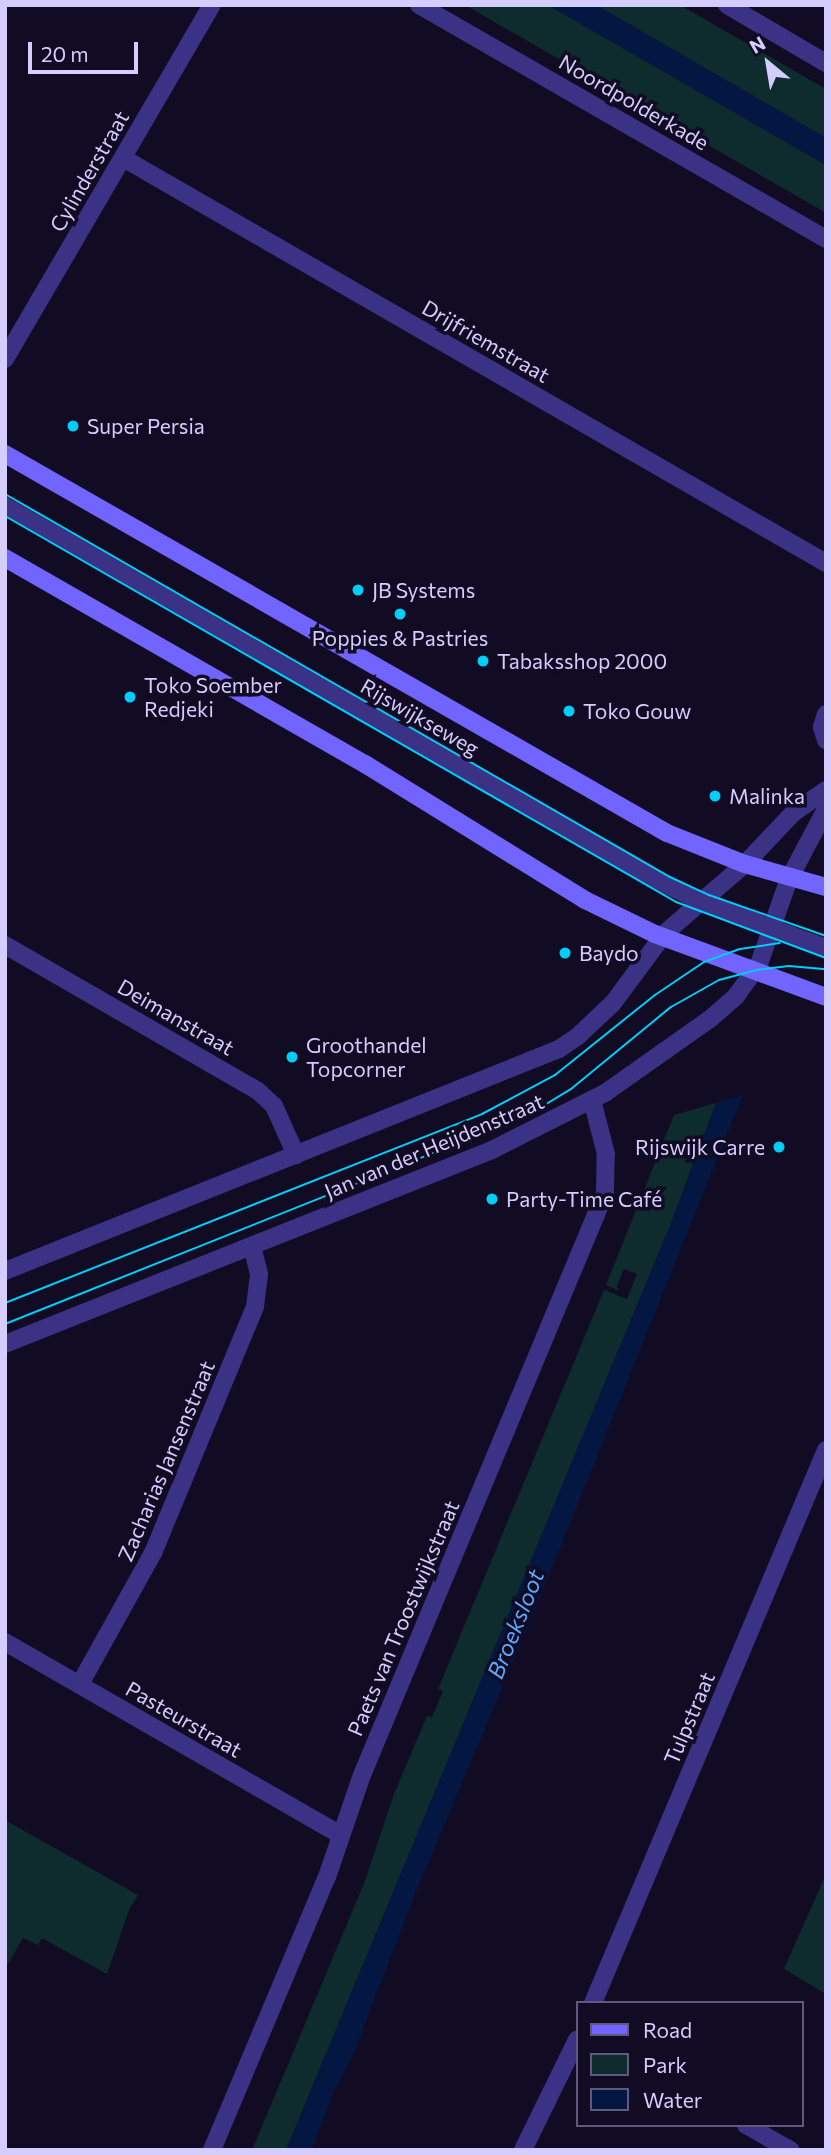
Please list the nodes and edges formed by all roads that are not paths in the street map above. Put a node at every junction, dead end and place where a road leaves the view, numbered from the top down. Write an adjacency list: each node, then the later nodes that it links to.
1 (212, 5): 5 (street, Cylinderstraat)
2 (419, 5): 6 (street, Noordpolderkade)
3 (727, 5): 4 (street)
4 (826, 63)
5 (123, 158): 7 (street, Cylinderstraat); 11 (street, Drijfriemstraat)
6 (826, 239)
7 (5, 359)
8 (5, 454): 16 (main road, Rijswijkseweg)
9 (5, 506): 19 (street, Rijswijkseweg)
10 (5, 558): 21 (main road)
11 (826, 563)
12 (826, 713): 13 (street)
13 (826, 740)
14 (826, 790): 16 (street, Jan van der Heijdenstraat)
15 (826, 809): 17 (street, Jan van der Heijdenstraat)
16 (745, 864): 17 (main road, Rijswijkseweg); 19 (street, Jan van der Heijdenstraat)
17 (789, 879): 18 (main road, Rijswijkseweg); 20 (street, Jan van der Heijdenstraat)
18 (826, 887)
19 (701, 902): 20 (street, Rijswijkseweg); 21 (street, Jan van der Heijdenstraat)
20 (773, 927): 23 (street, Rijswijkseweg); 24 (street, Jan van der Heijdenstraat)
21 (662, 936): 24 (main road); 27 (street, Jan van der Heijdenstraat)
22 (5, 945): 27 (street, Deimanstraat)
23 (824, 947)
24 (755, 970): 25 (main road); 26 (street, Jan van der Heijdenstraat)
25 (826, 997)
26 (592, 1100): 28 (street, Jan van der Heijdenstraat); 34 (street, Paets van Troostwijkstraat)
27 (296, 1155): 29 (street, Jan van der Heijdenstraat)
28 (252, 1245): 30 (street, Jan van der Heijdenstraat); 33 (street, Zacharias Jansenstraat)
29 (5, 1271)
30 (5, 1344)
31 (826, 1450): 35 (street, Tulpstraat)
32 (5, 1642): 33 (street, Pasteurstraat)
33 (80, 1684): 34 (street, Pasteurstraat)
34 (340, 1835): 38 (street, Paets van Troostwijkstraat)
35 (594, 2001)
36 (576, 2042): 39 (street)
37 (750, 2127): 40 (street)
38 (212, 2150)
39 (523, 2150)
40 (790, 2150)

